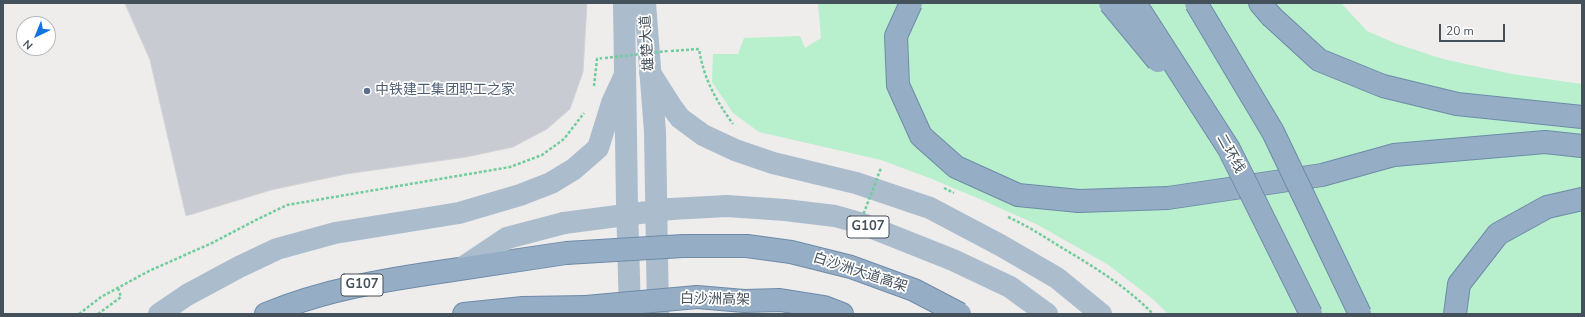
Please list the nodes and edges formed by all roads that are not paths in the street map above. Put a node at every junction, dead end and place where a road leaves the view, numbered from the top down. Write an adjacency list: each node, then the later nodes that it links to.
1 (624, 3): 8 (main road, 雄楚大道)
2 (646, 3): 9 (main road, 雄楚大道)
3 (911, 3): 11 (highway, bridge)
4 (1110, 3): 12 (highway, bridge)
5 (1135, 3): 12 (highway, 二环线, bridge)
6 (1196, 3): 27 (highway, bridge)
7 (1260, 3): 10 (highway, bridge)
8 (625, 75): 16 (main road); 20 (main road, 雄楚大道)
9 (650, 78): 21 (main road, 雄楚大道); 25 (main road)
10 (1582, 117)
11 (1582, 146)
12 (1229, 149): 26 (highway, 二环线, bridge)
13 (1582, 199): 28 (highway)
14 (462, 268): 17 (highway, G107); 23 (highway, 白沙洲大道高架, bridge); 24 (main road, G107, bridge)
15 (523, 308): 18 (highway, 白沙洲高架); 19 (main road); 22 (highway, 白沙洲高架, bridge)
16 (159, 314)
17 (266, 314)
18 (464, 314)
19 (545, 314)
20 (630, 314)
21 (658, 314)
22 (842, 314)
23 (960, 314)
24 (1047, 314)
25 (1101, 314)
26 (1311, 314)
27 (1360, 314)
28 (1455, 314)

